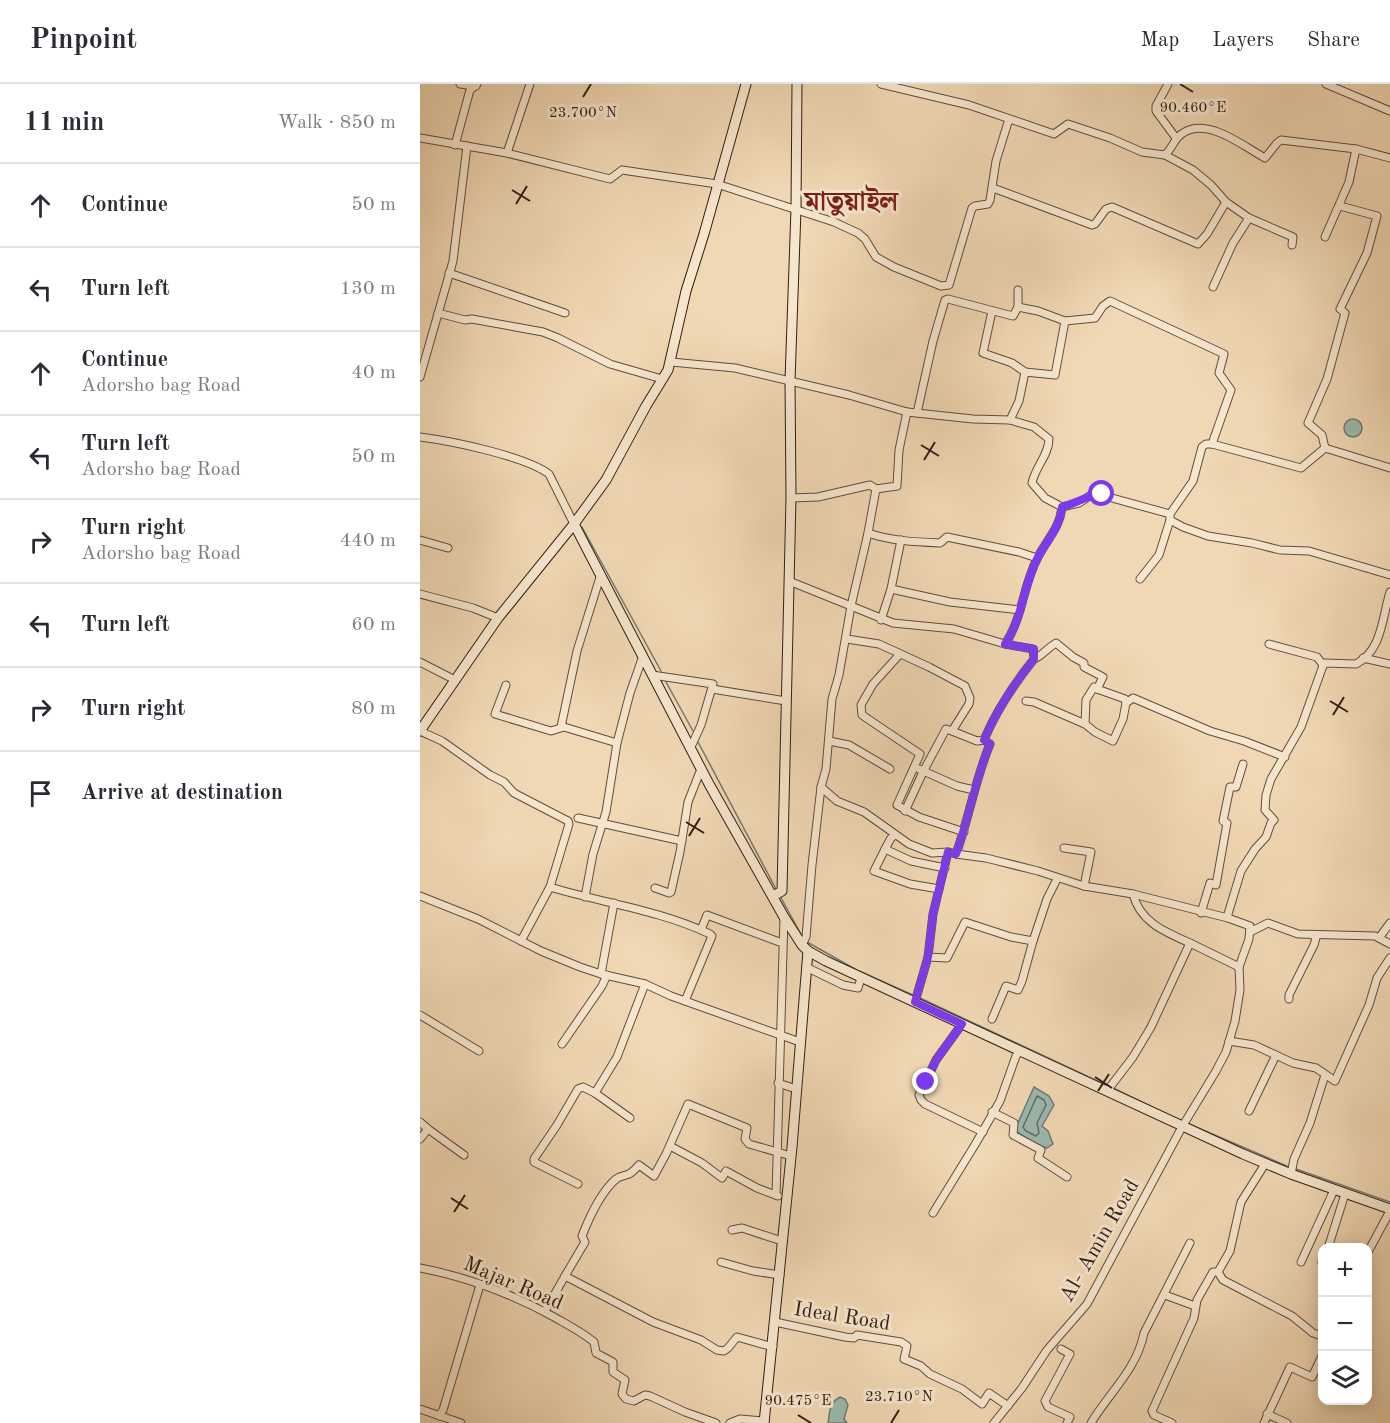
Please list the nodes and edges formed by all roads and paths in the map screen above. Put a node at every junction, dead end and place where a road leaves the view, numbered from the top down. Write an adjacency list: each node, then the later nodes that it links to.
1 (460, 84): 8 (street)
2 (530, 84): 16 (street)
3 (746, 84): 19 (street)
4 (797, 84): 23 (street)
5 (881, 84): 10 (street)
6 (1168, 84): 12 (street)
7 (1326, 84): 9 (street)
8 (476, 85): 13 (street)
9 (1390, 111)
10 (1009, 120): 17 (street); 20 (street)
11 (420, 138): 13 (street)
12 (1176, 138): 15 (street); 17 (street)
13 (455, 145): 14 (street)
14 (467, 146): 16 (street); 27 (street)
15 (1356, 149): 18 (street); 22 (street)
16 (507, 153): 19 (street)
17 (1165, 154): 21 (street)
18 (1390, 158)
19 (717, 184): 23 (street); 35 (street)
20 (993, 189): 21 (street); 23 (street)
21 (1226, 202): 24 (street)
22 (1340, 206): 25 (street); 45 (street)
23 (796, 209): 39 (street)
24 (1249, 218): 26 (street); 28 (street)
25 (1325, 237)
26 (1292, 245)
27 (450, 273): 32 (street); 33 (street)
28 (1213, 287)
29 (1018, 290): 30 (street)
30 (1018, 306): 31 (street); 34 (street)
31 (992, 311): 36 (street); 41 (street)
32 (438, 313): 37 (street); 38 (street)
33 (565, 313)
34 (1065, 321): 36 (street); 44 (street)
35 (671, 362): 38 (street); 39 (street)
36 (1025, 372): 42 (street)
37 (420, 377)
38 (663, 379): 51 (street)
39 (790, 381): 40 (street); 48 (street)
40 (906, 412): 41 (street); 47 (street)
41 (917, 413): 42 (street)
42 (1010, 420): 49 (street)
43 (420, 437): 51 (street)
44 (1212, 444): 45 (street); 50 (street)
45 (1325, 448): 46 (street)
46 (1390, 468)
47 (876, 489): 48 (street); 52 (street)
48 (791, 498): 60 (street)
49 (1062, 507): 50 (street); 56 (street)
50 (1170, 517): 58 (street); 59 (street)
51 (574, 524): 57 (street); 66 (street)
52 (868, 533): 54 (street); 64 (street)
53 (420, 540): 55 (street)
54 (901, 540): 56 (street); 61 (street)
55 (448, 548)
56 (1037, 558): 65 (street)
57 (601, 574): 72 (street); 87 (street)
58 (1390, 575)
59 (1140, 579)
60 (789, 581): 64 (street); 83 (street)
61 (891, 589): 65 (street); 67 (street)
62 (1390, 592): 73 (street)
63 (420, 594): 66 (street)
64 (851, 606): 67 (street); 68 (street)
65 (1020, 610): 69 (street)
66 (498, 618): 79 (street)
67 (881, 620): 69 (street)
68 (847, 639): 71 (street); 91 (street)
69 (1005, 644): 74 (street)
70 (1269, 644): 77 (street)
71 (900, 654): 89 (street); 96 (street)
72 (643, 656): 78 (street); 92 (street)
73 (1363, 658): 76 (street); 77 (street)
74 (1034, 659): 82 (street); 90 (street)
75 (420, 662): 79 (street)
76 (1390, 664)
77 (1323, 665): 94 (street)
78 (652, 675): 81 (street); 93 (street)
79 (455, 680): 88 (street)
80 (506, 685): 87 (street)
81 (712, 688): 83 (street); 93 (street)
82 (1097, 689): 85 (street); 86 (street)
83 (786, 701): 117 (street)
84 (1026, 701): 86 (street)
85 (1126, 703): 86 (street); 94 (street)
86 (1084, 724)
87 (561, 727): 92 (street)
88 (420, 731): 113 (street)
89 (952, 731): 90 (street); 99 (street)
90 (984, 740): 101 (street)
91 (829, 741): 98 (street); 100 (street)
92 (617, 743): 104 (street)
93 (691, 747): 97 (street)
94 (1285, 757): 124 (street)
95 (1243, 764): 122 (street)
96 (915, 766): 99 (street); 102 (street)
97 (701, 769): 107 (street); 117 (street)
98 (890, 769)
99 (923, 772): 101 (street); 102 (street)
100 (821, 787): 106 (street); 134 (street)
101 (974, 790): 105 (street)
102 (905, 811): 105 (street)
103 (579, 818): 104 (street)
104 (603, 824): 107 (street); 120 (street)
105 (964, 832): 110 (street)
106 (895, 836): 109 (street); 110 (street)
107 (682, 841): 115 (street)
108 (1064, 848): 114 (street)
109 (885, 849): 111 (street); 116 (street)
110 (952, 853): 111 (street); 112 (street)
111 (945, 868): 116 (street)
112 (1057, 879): 114 (street); 131 (street)
113 (550, 886): 120 (street); 130 (street)
114 (1084, 886): 118 (street)
115 (655, 888)
116 (939, 889): 136 (street)
117 (777, 894): 123 (street)
118 (1133, 894): 122 (street); 133 (street)
119 (420, 897): 130 (street)
120 (585, 897): 121 (street)
121 (614, 903): 126 (street); 140 (street)
122 (1201, 913): 124 (street)
123 (784, 917): 132 (street); 134 (street)
124 (1228, 918): 127 (street)
125 (1390, 923): 129 (street)
126 (701, 930): 132 (street); 145 (street)
127 (1250, 932): 128 (street); 139 (street, Al- Amin Road)
128 (1313, 935): 129 (street); 144 (street)
129 (1379, 938): 135 (street)
130 (521, 941): 140 (street)
131 (1033, 941): 136 (street); 147 (street)
132 (782, 943): 149 (street)
133 (1190, 943): 139 (street); 159 (street)
134 (805, 944): 138 (street); 141 (street)
135 (1390, 944)
136 (928, 957): 143 (street)
137 (1390, 958): 156 (street)
138 (806, 967): 141 (street); 151 (street)
139 (1239, 968): 150 (street, Al- Amin Road)
140 (604, 975): 142 (street); 152 (street)
141 (861, 978): 143 (street)
142 (645, 984): 145 (street); 160 (street)
143 (917, 998): 148 (street)
144 (1288, 999)
145 (685, 1001): 149 (street)
146 (420, 1015): 153 (street)
147 (992, 1019)
148 (962, 1024): 154 (street); 167 (street)
149 (779, 1035): 151 (street); 157 (street)
150 (1229, 1041): 155 (street); 165 (street, Al- Amin Road)
151 (800, 1042): 158 (street)
152 (562, 1044)
153 (479, 1051)
154 (1020, 1052): 159 (street); 162 (street)
155 (1276, 1055): 156 (street); 161 (street)
156 (1325, 1076): 174 (street)
157 (778, 1083): 158 (street); 170 (street)
158 (796, 1089): 172 (street)
159 (1107, 1091): 165 (street)
160 (596, 1093): 163 (street); 176 (street)
161 (1249, 1111)
162 (992, 1112): 167 (street); 175 (street)
163 (630, 1118)
164 (420, 1122): 166 (street)
165 (1182, 1127): 173 (street); 203 (street, Al- Amin Road)
166 (428, 1129): 168 (street); 171 (street)
167 (983, 1132): 182 (street)
168 (420, 1138)
169 (670, 1146): 170 (street); 179 (street); 193 (street)
170 (777, 1153): 172 (street); 179 (street)
171 (464, 1155)
172 (791, 1156): 180 (street)
173 (1265, 1164): 174 (street); 191 (street)
174 (1290, 1174): 177 (street)
175 (1067, 1177)
176 (578, 1184)
177 (1334, 1190): 178 (street); 189 (street)
178 (1345, 1194): 181 (street); 186 (street)
179 (776, 1196): 180 (street)
180 (786, 1197): 184 (street)
181 (1390, 1210): 187 (street)
182 (933, 1213)
183 (732, 1230): 184 (street)
184 (782, 1241): 192 (street)
185 (1190, 1243): 195 (street)
186 (1330, 1243)
187 (1372, 1244)
188 (721, 1262): 192 (street)
189 (1301, 1262)
190 (420, 1268): 194 (street, Majar Road)
191 (1218, 1272): 196 (street); 199 (street)
192 (780, 1275): 198 (street)
193 (565, 1276): 197 (street); 200 (street)
194 (480, 1285): 197 (street, Majar Road); 206 (street)
195 (1165, 1295): 196 (street); 213 (street)
196 (1195, 1306): 214 (street)
197 (545, 1311): 209 (street, Majar Road)
198 (775, 1322): 200 (street); 203 (street, Ideal Road)
199 (1318, 1334)
200 (773, 1347): 207 (street)
201 (1061, 1349): 212 (street)
202 (1318, 1366): 205 (street)
203 (1008, 1406): 211 (street, Al- Amin Road)
204 (420, 1409): 206 (street)
205 (1267, 1414): 215 (street); 216 (street)
206 (439, 1416): 208 (street)
207 (765, 1422): 210 (street)
208 (461, 1423)
209 (716, 1423)
210 (730, 1423)
211 (994, 1423)
212 (1067, 1423)
213 (1090, 1423)
214 (1172, 1423)
215 (1264, 1423)
216 (1287, 1423)

